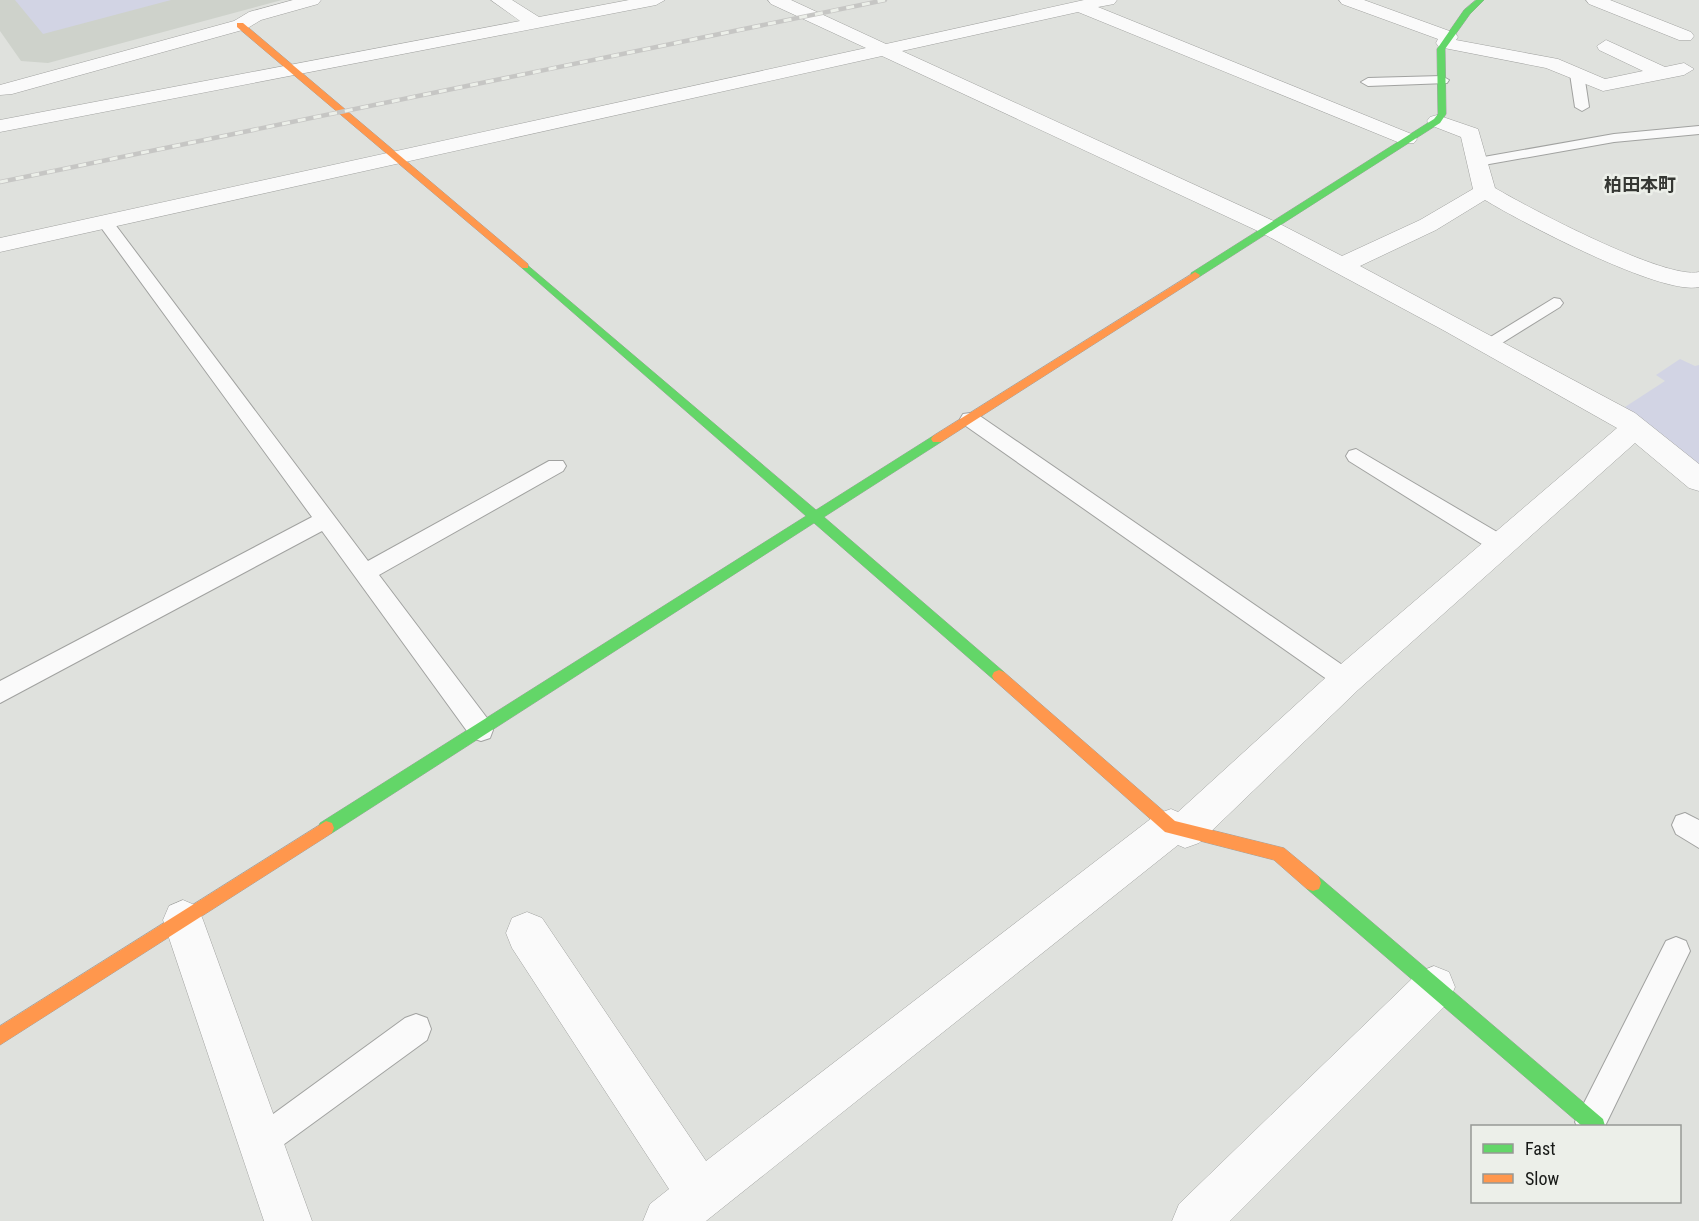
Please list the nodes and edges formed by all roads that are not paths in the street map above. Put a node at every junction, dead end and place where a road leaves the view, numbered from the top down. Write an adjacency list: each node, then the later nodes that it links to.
1 (312, 0): 11 (street)
2 (500, 0): 10 (street)
3 (656, 0): 10 (street)
4 (777, 0): 15 (street)
5 (1108, 0): 9 (street)
6 (1348, 0): 13 (street)
7 (1480, 0): 13 (street)
8 (1595, 0): 12 (street)
9 (1081, 7): 15 (street); 28 (street)
10 (536, 23): 17 (street)
11 (240, 25): 17 (street); 22 (street)
12 (1685, 36)
13 (1447, 40): 19 (street); 20 (street)
14 (1606, 46): 18 (street)
15 (881, 50): 29 (street); 33 (street)
16 (1684, 69): 18 (street)
17 (296, 70): 25 (street); 29 (street)
18 (1662, 73): 19 (street)
19 (1577, 74): 23 (lane)
20 (1442, 80): 21 (lane); 24 (street)
21 (1368, 82)
22 (2, 87): 25 (street)
23 (1582, 107)
24 (1437, 121): 28 (street); 30 (street)
25 (22, 122): 26 (street)
26 (0, 126)
27 (1699, 130): 30 (lane)
28 (1407, 140): 33 (street)
29 (396, 158): 32 (street); 44 (street)
30 (1478, 162): 31 (street)
31 (1485, 190): 35 (street); 36 (street)
32 (105, 222): 34 (street); 45 (lane)
33 (1268, 227): 35 (street); 39 (street)
34 (0, 245)
35 (1341, 266): 38 (street)
36 (1697, 282)
37 (1554, 303): 38 (lane)
38 (1488, 344): 40 (street)
39 (970, 419): 44 (street); 48 (lane)
40 (1635, 428): 43 (street); 46 (street)
41 (1356, 456): 46 (lane)
42 (556, 466): 47 (lane)
43 (1699, 480)
44 (817, 516): 50 (street); 51 (street)
45 (325, 520): 47 (lane); 49 (lane)
46 (1501, 545): 48 (street)
47 (364, 573): 50 (lane)
48 (1346, 680): 51 (street)
49 (0, 693)
50 (481, 730): 52 (street)
51 (1178, 828): 55 (street); 60 (street)
52 (183, 920): 57 (street); 59 (street)
53 (527, 933): 60 (street)
54 (1676, 951): 58 (lane)
55 (1434, 987): 58 (street); 63 (street)
56 (416, 1029): 59 (lane)
57 (0, 1036)
58 (1593, 1124)
59 (261, 1142): 61 (street)
60 (701, 1195): 62 (street)
61 (288, 1221)
62 (667, 1221)
63 (1196, 1221)

